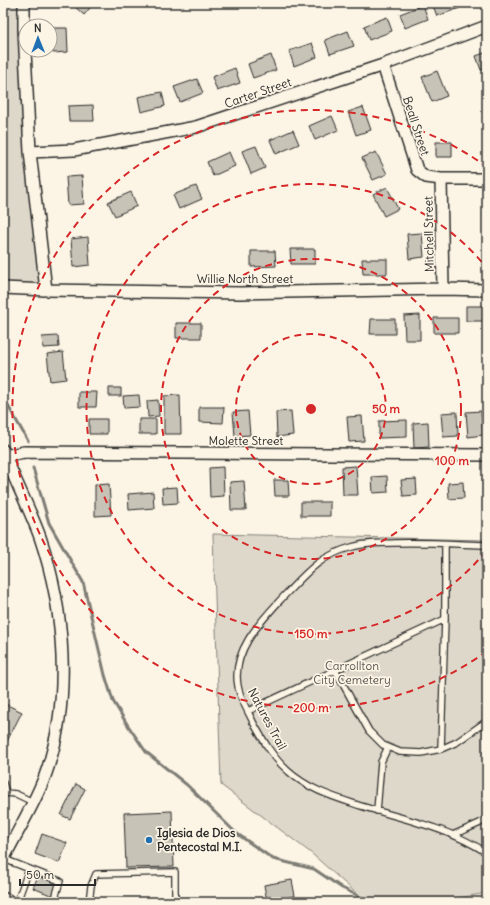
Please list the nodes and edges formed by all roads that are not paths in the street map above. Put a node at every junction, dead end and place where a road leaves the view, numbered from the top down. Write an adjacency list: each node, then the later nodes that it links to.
1 (24, 3): 4 (street)
2 (487, 26): 3 (street, Carter Street)
3 (383, 65): 4 (street, Carter Street); 5 (street, Beall Street)
4 (30, 152): 9 (street)
5 (441, 179): 6 (street, Beall Street); 8 (street, Mitchell Street)
6 (487, 179)
7 (3, 288): 9 (street, Willie North Street)
8 (443, 289): 9 (street, Willie North Street); 10 (street, Willie North Street)
9 (46, 290)
10 (487, 290)
11 (4, 453): 12 (street, Molette Street); 23 (street)
12 (487, 455)
13 (444, 544): 14 (lane, Natures Trail); 15 (lane); 17 (lane, Natures Trail)
14 (487, 545)
15 (445, 619): 16 (lane); 20 (lane)
16 (335, 670): 17 (lane); 19 (lane)
17 (248, 712): 24 (lane, Natures Trail)
18 (487, 721): 20 (lane)
19 (388, 747): 20 (lane); 24 (lane)
20 (441, 749)
21 (3, 783): 22 (lane)
22 (5, 794): 23 (lane)
23 (33, 802): 28 (street)
24 (377, 811): 26 (lane, Natures Trail)
25 (487, 818): 26 (lane)
26 (453, 835): 27 (lane, Natures Trail)
27 (487, 853)
28 (3, 859): 29 (lane)
29 (30, 869): 32 (lane); 33 (lane)
30 (3, 901): 31 (main road)
31 (6, 902)
32 (18, 902)
33 (54, 902)
34 (89, 902): 35 (lane)
35 (175, 902)

